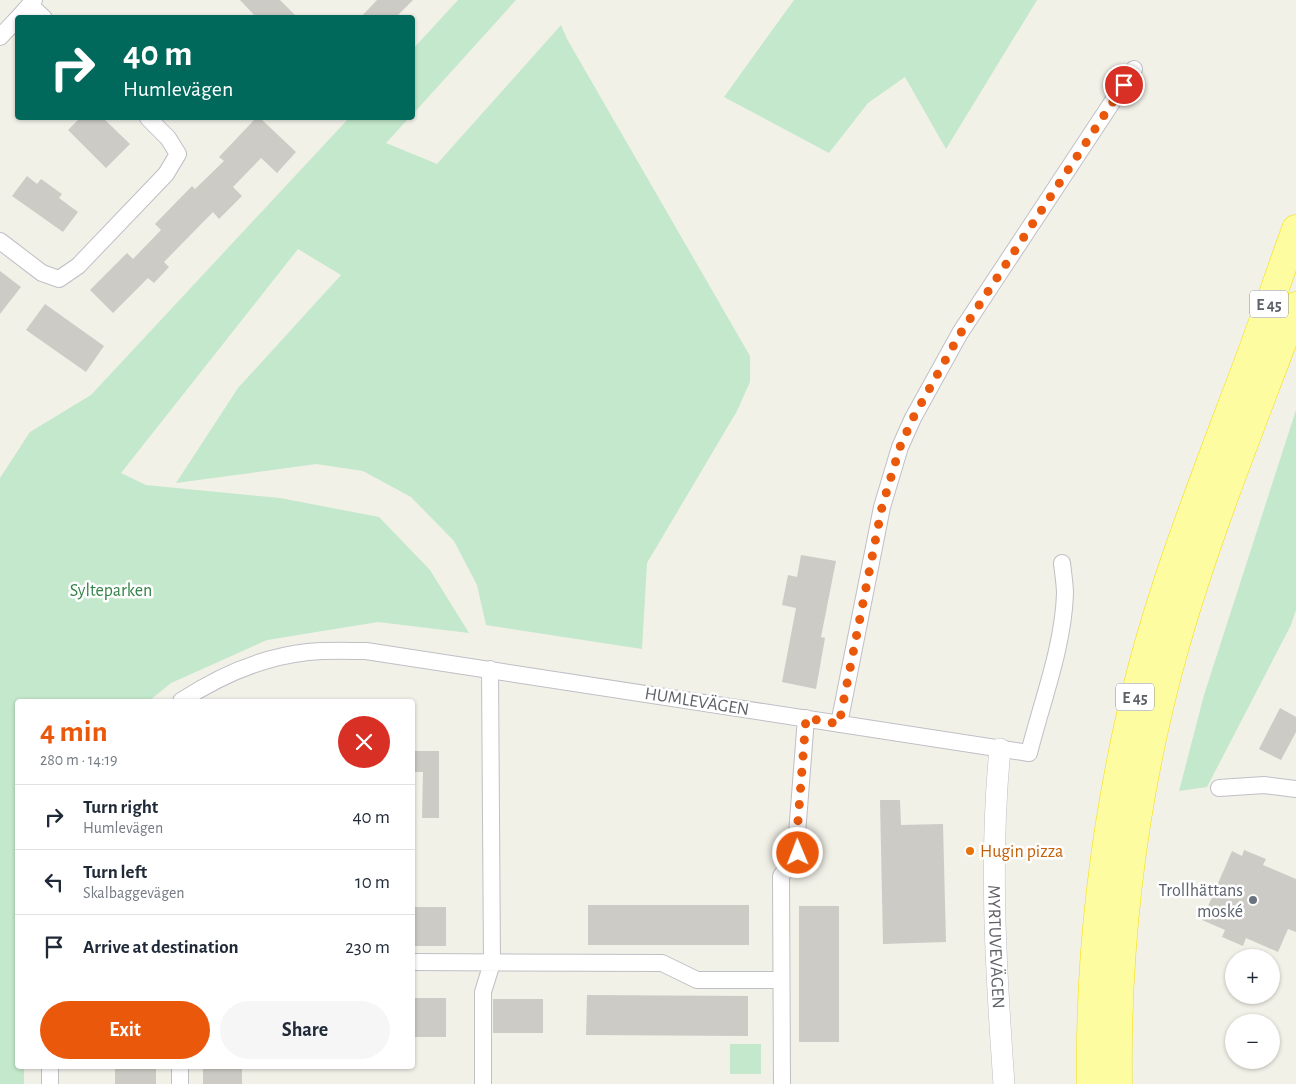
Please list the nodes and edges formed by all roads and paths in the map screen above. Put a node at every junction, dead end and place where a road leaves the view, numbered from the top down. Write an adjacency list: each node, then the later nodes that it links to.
1 (32, 2): 2 (street); 3 (street)
2 (21, 15)
3 (42, 15)
4 (15, 21): 5 (street)
5 (0, 37)
6 (1134, 69): 15 (street)
7 (150, 120): 9 (street)
8 (1296, 229): 23 (highway, E 45)
9 (0, 240)
10 (1296, 306): 22 (highway, E 45)
11 (1062, 564): 16 (street, HUMLEVÄGEN)
12 (490, 668): 13 (street, HUMLEVÄGEN); 14 (street, HUMLEVÄGEN); 20 (street)
13 (184, 699)
14 (806, 718): 15 (street, HUMLEVÄGEN); 21 (street)
15 (839, 724): 16 (street, HUMLEVÄGEN)
16 (1000, 749): 30 (street, MYRTUVEVÄGEN)
17 (1219, 788): 18 (street)
18 (1296, 789)
19 (415, 962): 20 (street)
20 (492, 963): 21 (street); 28 (street)
21 (782, 980): 29 (street)
22 (1117, 1019): 33 (highway, E 45); 34 (highway)
23 (1090, 1030): 31 (highway); 32 (highway, E 45)
24 (50, 1069): 26 (street)
25 (180, 1069): 27 (street)
26 (50, 1084)
27 (180, 1084)
28 (483, 1084)
29 (782, 1084)
30 (1004, 1084)
31 (1081, 1084)
32 (1091, 1084)
33 (1118, 1084)
34 (1128, 1084)

